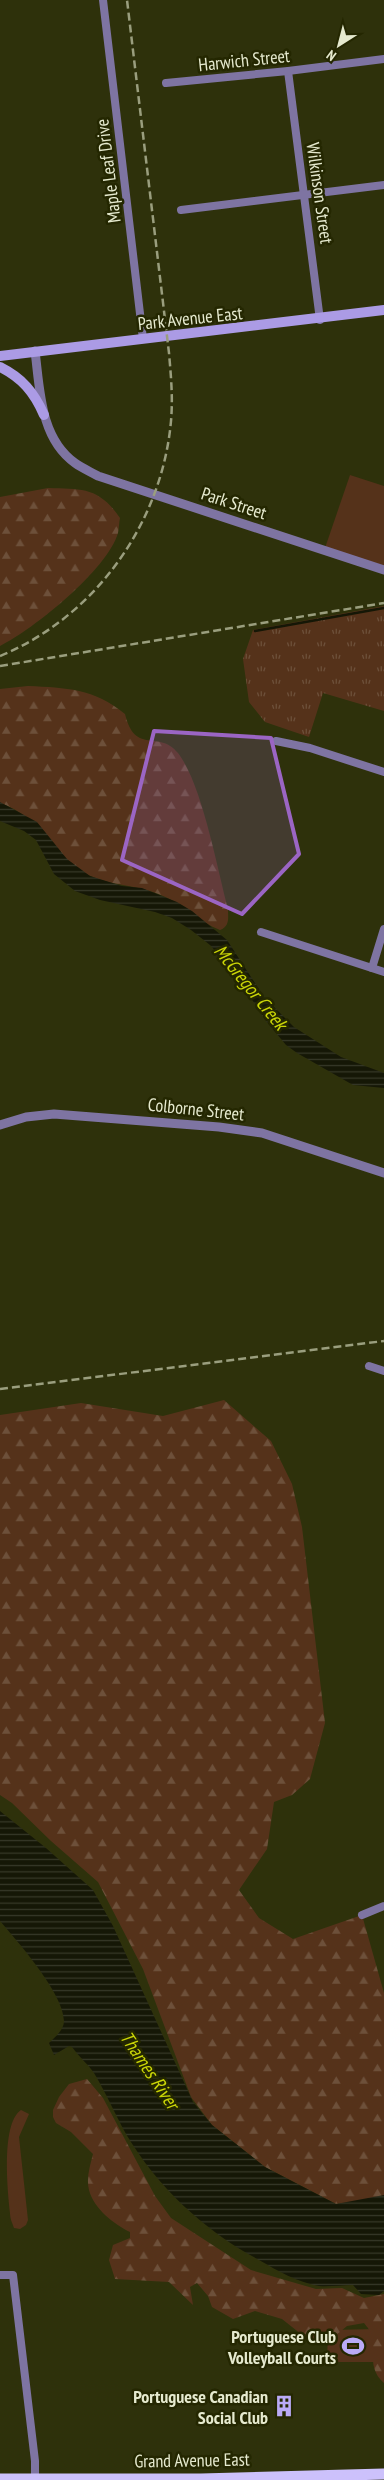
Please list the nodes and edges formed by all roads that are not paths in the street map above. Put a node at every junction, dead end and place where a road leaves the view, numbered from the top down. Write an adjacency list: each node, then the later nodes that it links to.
1 (103, 0): 10 (street, Maple Leaf Drive)
2 (384, 59): 3 (street, Harwich Street)
3 (288, 71): 4 (street, Harwich Street); 6 (street, Wilkinson Street)
4 (166, 83)
5 (384, 185): 6 (street)
6 (304, 195): 7 (street); 9 (street, Wilkinson Street)
7 (181, 210)
8 (384, 310): 9 (main road, Park Avenue East)
9 (320, 320): 10 (main road, Park Avenue East)
10 (143, 339): 11 (main road, Park Avenue East)
11 (34, 351): 12 (main road, Park Avenue East); 14 (street, Park Street)
12 (0, 356)
13 (0, 367): 14 (main road)
14 (44, 415): 15 (street, Park Street)
15 (384, 570)
16 (276, 741): 17 (street)
17 (384, 772)
18 (384, 929): 20 (street)
19 (261, 932): 20 (street)
20 (372, 968): 21 (street)
21 (384, 972)
22 (0, 1125): 23 (street, Colborne Street)
23 (384, 1173)
24 (369, 1366): 25 (street)
25 (384, 1371)
26 (384, 1906): 27 (street)
27 (362, 1915)
28 (0, 2275): 31 (street)
29 (384, 2474): 31 (main road, Grand Avenue East)
30 (0, 2479): 31 (main road, Grand Avenue East)
31 (35, 2479)

